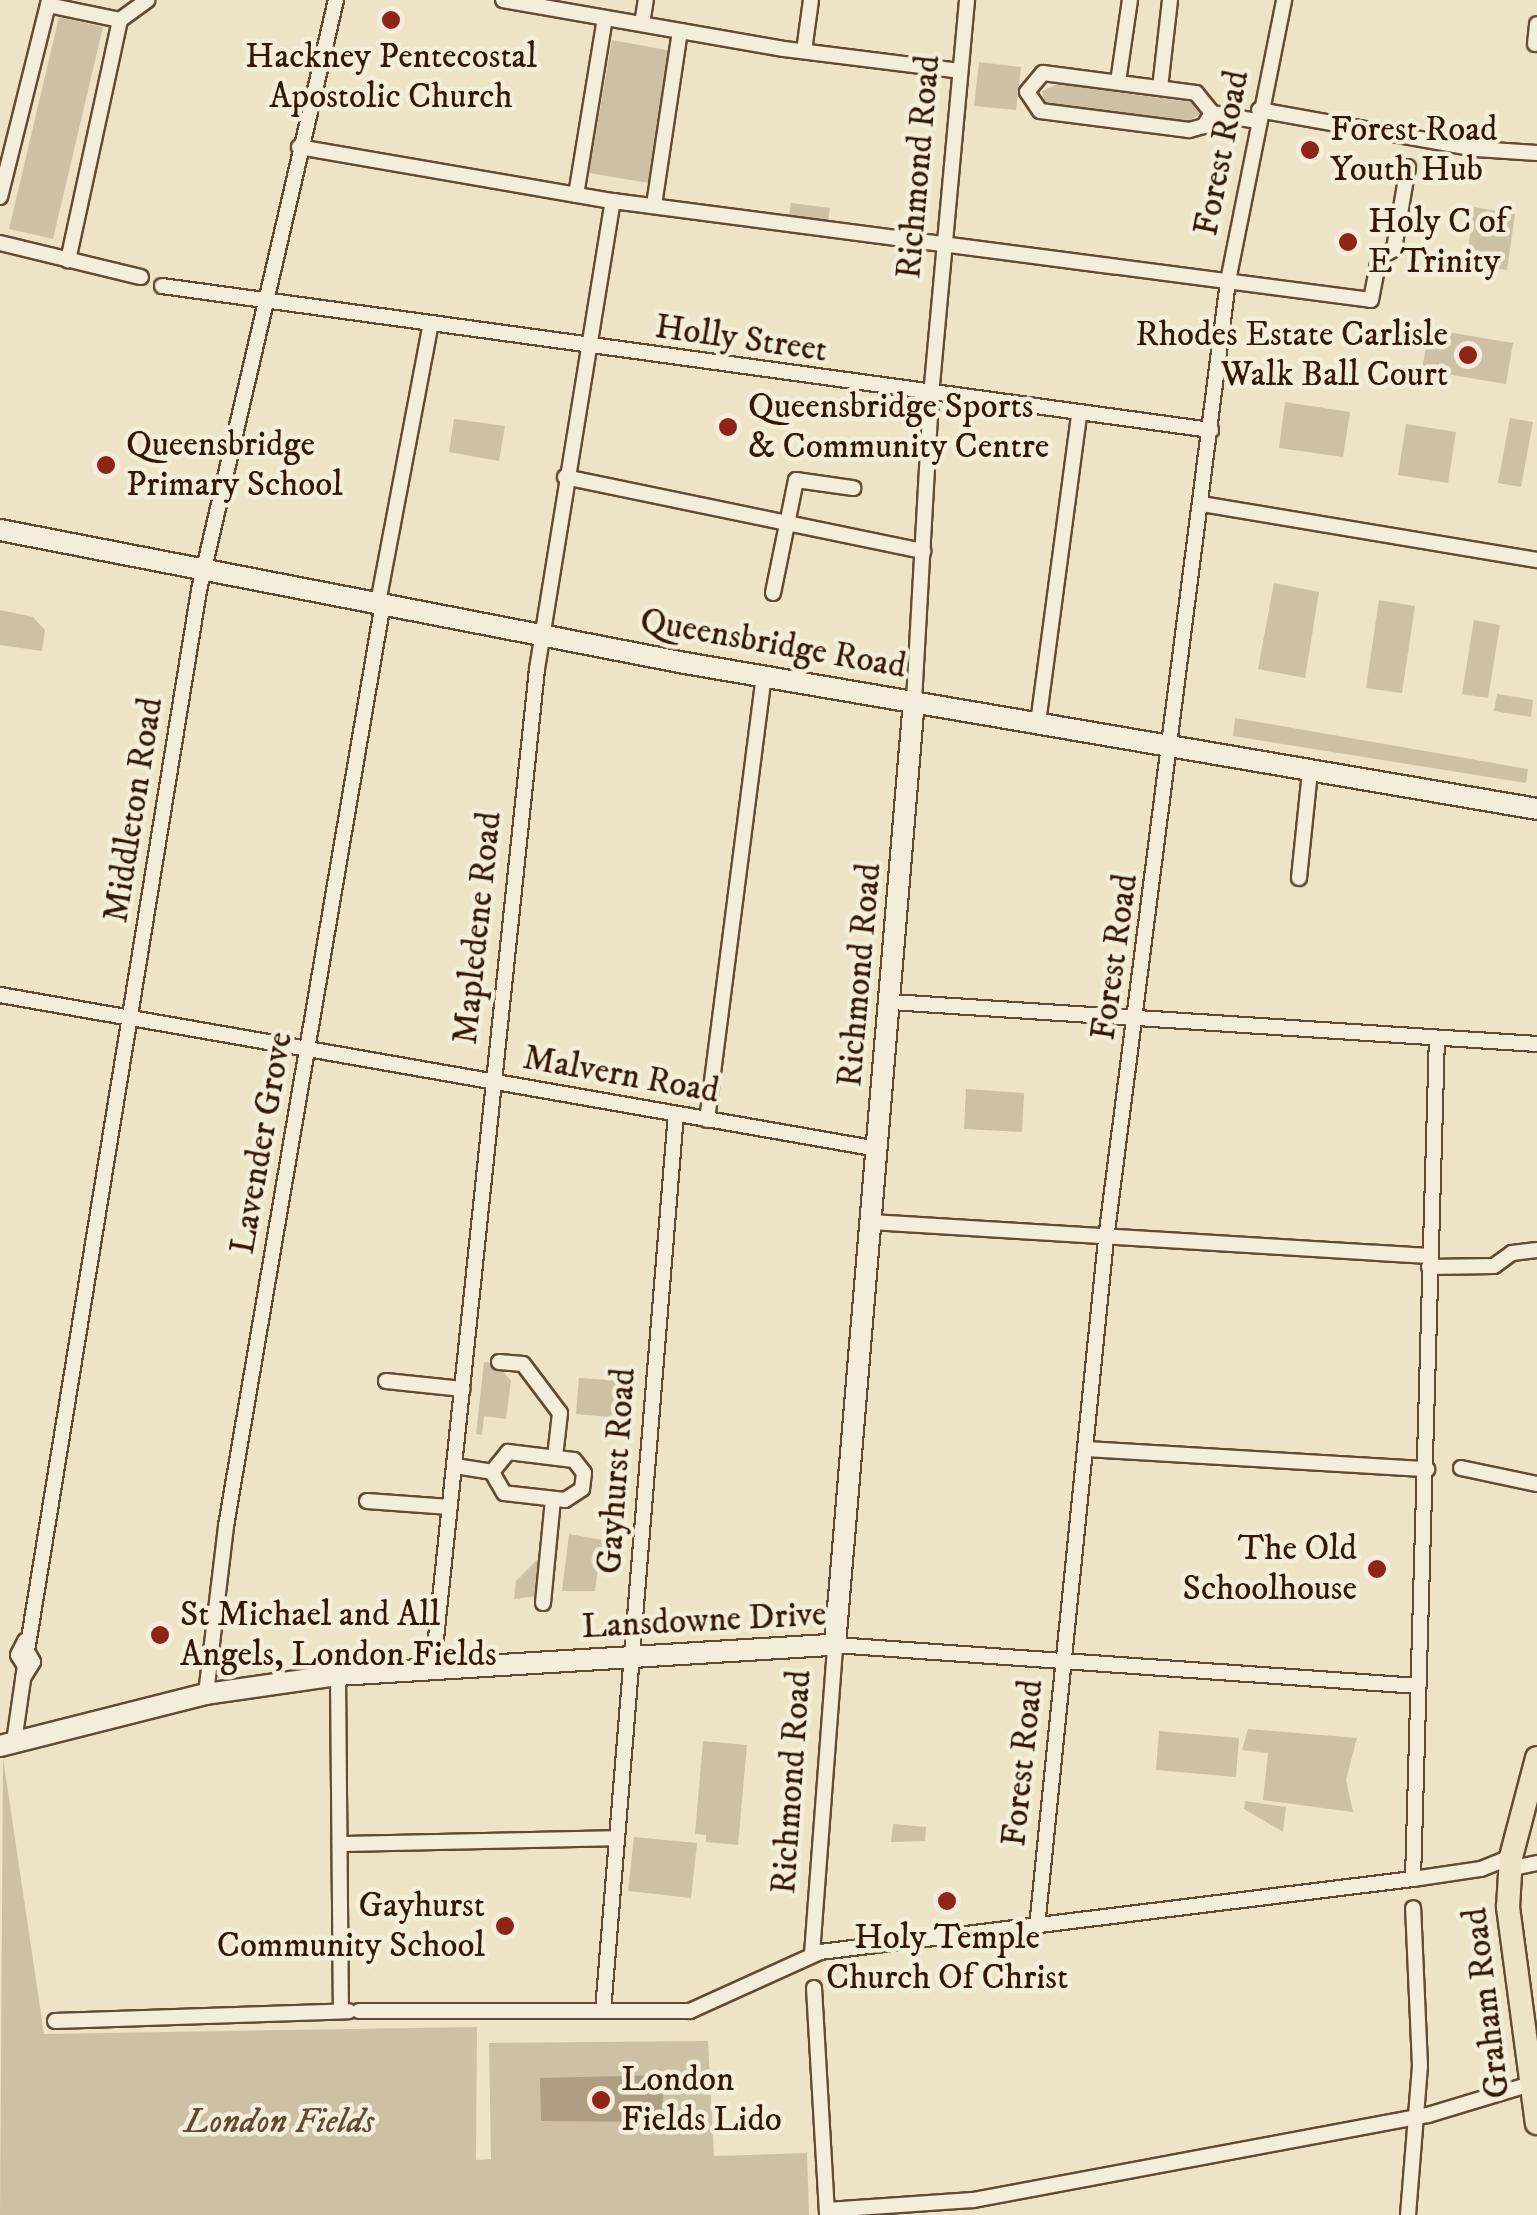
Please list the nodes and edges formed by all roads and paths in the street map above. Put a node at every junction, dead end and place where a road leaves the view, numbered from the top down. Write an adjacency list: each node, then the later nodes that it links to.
1 (148, 0): 12 (street)
2 (336, 0): 23 (street, Middleton Road)
3 (503, 0): 11 (street)
4 (646, 0): 13 (street)
5 (811, 0): 17 (street)
6 (967, 0): 18 (street, Richmond Road)
7 (1130, 0): 19 (street)
8 (1170, 0): 20 (street)
9 (1284, 0): 22 (street, Forest Road)
10 (48, 2): 12 (street); 27 (street)
11 (605, 18): 13 (street); 26 (street)
12 (120, 20): 32 (street)
13 (642, 24): 15 (street)
14 (1537, 24): 16 (street)
15 (680, 31): 17 (street); 29 (street)
16 (1534, 44)
17 (804, 52): 18 (street)
18 (960, 71): 31 (street, Richmond Road)
19 (1118, 82): 20 (street); 21 (street)
20 (1160, 88): 21 (street)
21 (1212, 112): 22 (street)
22 (1258, 115): 24 (street); 34 (street, Forest Road)
23 (299, 147): 26 (street); 36 (street, Middleton Road)
24 (1537, 152)
25 (1408, 167): 34 (street)
26 (576, 194): 28 (street)
27 (0, 197)
28 (614, 201): 29 (street); 38 (street, Mapledene Road)
29 (654, 205): 31 (street)
30 (0, 243): 32 (street)
31 (944, 248): 34 (street); 39 (street, Richmond Road)
32 (68, 260): 33 (street)
33 (141, 277)
34 (1228, 281): 41 (street, Forest Road)
35 (162, 286): 36 (street, Holly Street)
36 (264, 305): 37 (street, Holly Street); 49 (street, Middleton Road)
37 (430, 327): 38 (street, Holly Street); 51 (street, Lavender Grove)
38 (590, 349): 39 (street, Holly Street); 42 (street, Mapledene Road)
39 (931, 396): 40 (street, Holly Street); 47 (street, Richmond Road)
40 (1079, 415): 41 (street, Holly Street); 55 (street)
41 (1211, 430): 44 (street, Forest Road)
42 (565, 478): 45 (street); 52 (street, Mapledene Road)
43 (853, 488): 45 (street)
44 (1202, 504): 48 (street); 56 (street, Forest Road)
45 (788, 522): 47 (street); 50 (street)
46 (0, 530): 49 (street, Queensbridge Road)
47 (923, 551): 54 (street, Richmond Road)
48 (1537, 560)
49 (204, 568): 51 (street, Queensbridge Road); 62 (street, Middleton Road)
50 (774, 593)
51 (380, 603): 52 (street, Queensbridge Road); 66 (street, Lavender Grove)
52 (542, 635): 53 (street, Queensbridge Road); 67 (street, Mapledene Road)
53 (764, 677): 54 (street, Queensbridge Road); 69 (street)
54 (914, 701): 55 (street, Queensbridge Road); 61 (street, Richmond Road)
55 (1038, 724): 56 (street, Queensbridge Road)
56 (1174, 746): 57 (street, Queensbridge Road); 63 (street, Forest Road)
57 (1310, 772): 58 (street, Queensbridge Road); 59 (street)
58 (1537, 809)
59 (1298, 878)
60 (0, 995): 62 (street, Malvern Road)
61 (891, 1002): 63 (street); 70 (street, Richmond Road)
62 (130, 1016): 66 (street, Malvern Road); 96 (street, Middleton Road)
63 (1138, 1018): 64 (street); 72 (street, Forest Road)
64 (1437, 1038): 65 (street); 74 (street)
65 (1537, 1044)
66 (309, 1048): 67 (street, Malvern Road); 95 (street, Lavender Grove)
67 (491, 1083): 68 (street, Malvern Road); 77 (street, Mapledene Road)
68 (676, 1114): 69 (street, Malvern Road); 90 (street, Gayhurst Road)
69 (708, 1120): 70 (street, Malvern Road)
70 (878, 1148): 71 (street, Richmond Road)
71 (870, 1222): 72 (street); 89 (street, Richmond Road)
72 (1106, 1239): 74 (street); 78 (street, Forest Road)
73 (1537, 1250): 74 (street)
74 (1429, 1262): 82 (street)
75 (499, 1362): 79 (street)
76 (386, 1382): 77 (street)
77 (463, 1389): 80 (street, Mapledene Road)
78 (1086, 1449): 82 (street); 91 (street, Forest Road)
79 (554, 1457): 83 (street); 85 (street)
80 (455, 1466): 83 (street); 87 (street, Mapledene Road)
81 (1461, 1468): 84 (street)
82 (1427, 1469): 94 (street)
83 (492, 1472): 85 (street)
84 (1537, 1484)
85 (553, 1499): 88 (street)
86 (367, 1501): 87 (street)
87 (450, 1507): 92 (street, Mapledene Road)
88 (543, 1602)
89 (835, 1645): 90 (street, Lansdowne Drive); 91 (street, Lansdowne Drive); 105 (street, Richmond Road)
90 (632, 1658): 92 (street, Lansdowne Drive); 98 (street, Gayhurst Road)
91 (1064, 1660): 94 (street, Lansdowne Drive); 104 (street, Forest Road)
92 (434, 1666): 93 (street, Lansdowne Drive)
93 (338, 1675): 95 (street, Lansdowne Drive); 99 (street)
94 (1419, 1686): 102 (street)
95 (206, 1694): 96 (street, Lansdowne Drive)
96 (7, 1744)
97 (1537, 1758): 100 (main road, Graham Road)
98 (617, 1838): 99 (street); 108 (street, Gayhurst Road)
99 (340, 1844): 107 (street)
100 (1510, 1863): 101 (street); 102 (street); 110 (main road, Graham Road)
101 (1537, 1863)
102 (1413, 1879): 104 (street)
103 (1414, 1908): 111 (street)
104 (1036, 1927): 105 (street)
105 (812, 1954): 108 (street)
106 (814, 1988): 113 (street)
107 (350, 2011): 108 (street); 109 (street)
108 (603, 2011)
109 (55, 2020)
110 (1534, 2083): 111 (street); 112 (main road, Graham Road)
111 (1418, 2114): 113 (street); 114 (street)
112 (1537, 2123)
113 (827, 2213)
114 (1408, 2215)

